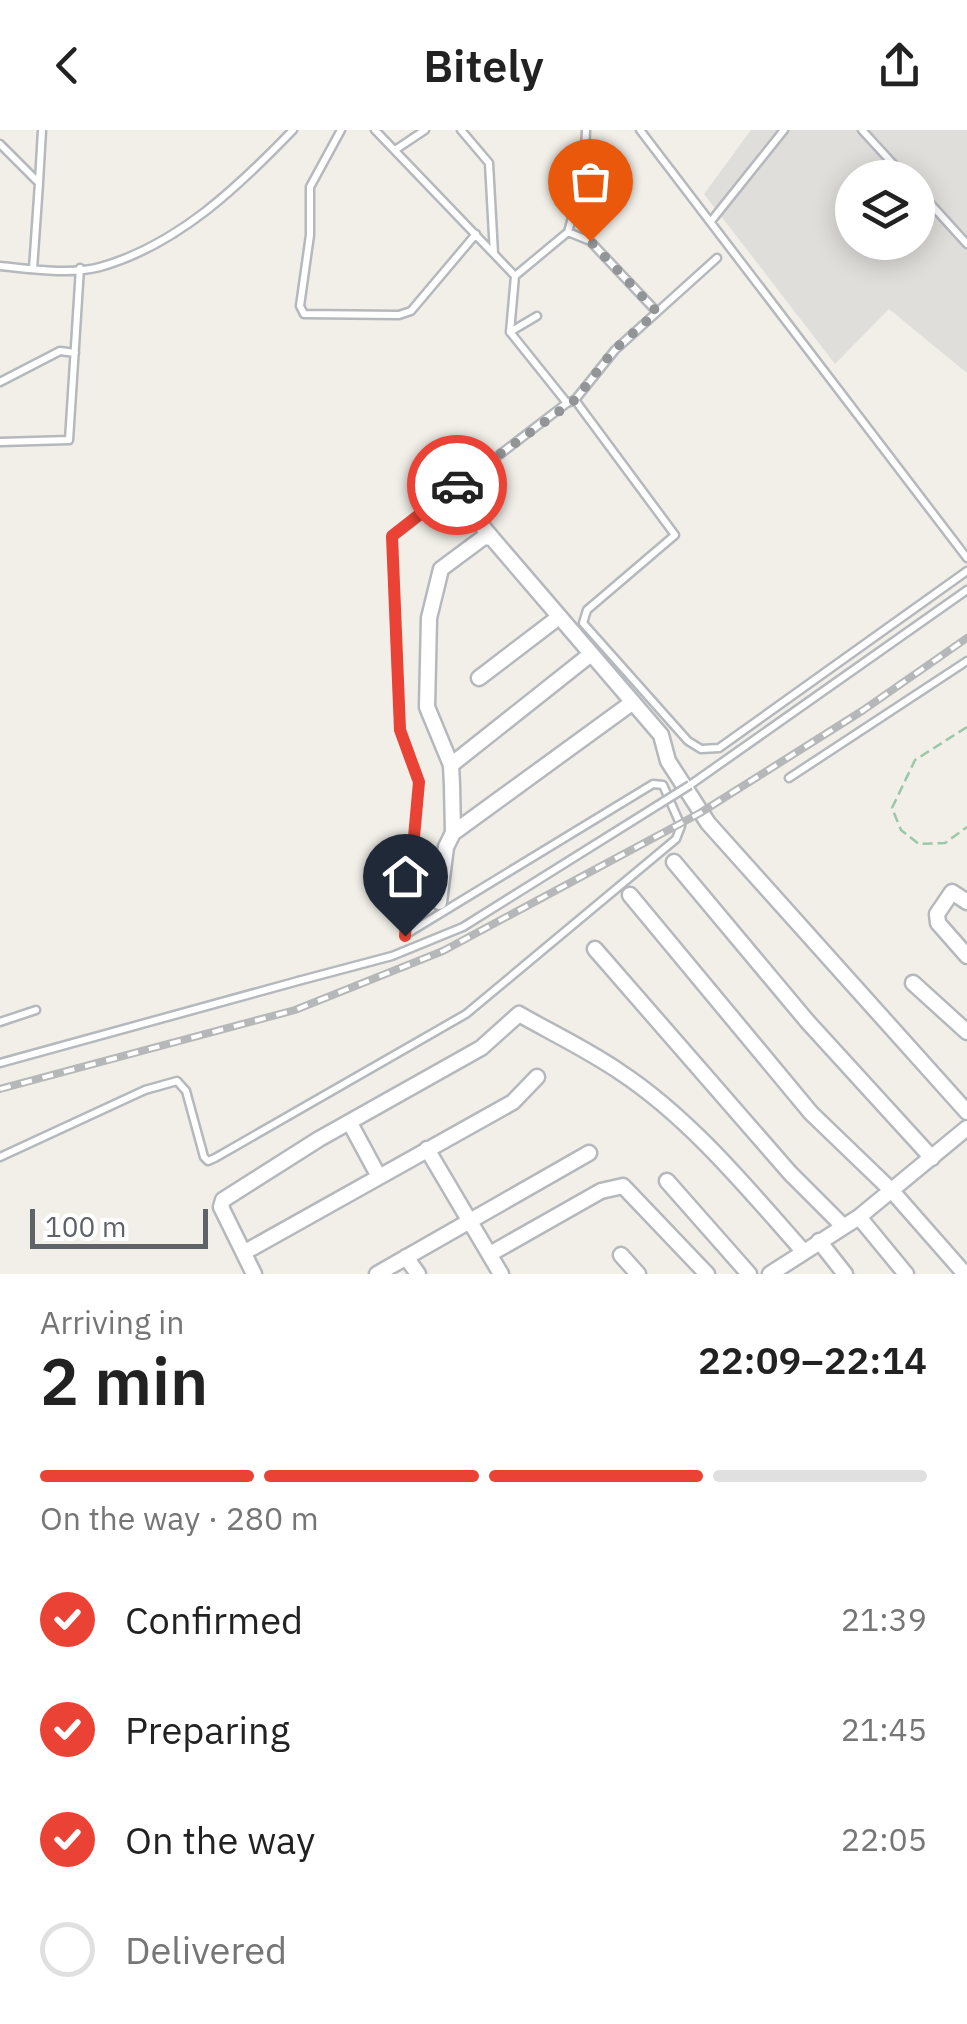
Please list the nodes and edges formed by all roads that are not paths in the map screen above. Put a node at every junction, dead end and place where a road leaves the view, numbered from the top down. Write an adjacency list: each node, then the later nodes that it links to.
1 (42, 130): 14 (lane)
2 (293, 130): 23 (lane)
3 (341, 130): 18 (lane)
4 (376, 130): 12 (lane)
5 (424, 130): 12 (lane)
6 (462, 130): 20 (lane)
7 (586, 130): 17 (lane)
8 (640, 130): 16 (lane)
9 (784, 130): 16 (lane)
10 (862, 130): 13 (lane)
11 (0, 144): 14 (lane)
12 (395, 150): 18 (lane)
13 (890, 160)
14 (39, 183): 24 (lane)
15 (935, 209): 19 (lane)
16 (712, 220): 35 (lane)
17 (568, 232): 25 (lane); 26 (lane)
18 (476, 234): 20 (lane)
19 (967, 244)
20 (494, 254): 25 (lane)
21 (717, 258): 26 (lane)
22 (0, 266): 24 (lane)
23 (80, 268): 24 (lane); 29 (lane)
24 (34, 269)
25 (514, 276): 28 (lane)
26 (657, 312): 31 (lane)
27 (538, 316): 28 (lane)
28 (510, 332): 31 (lane)
29 (75, 353): 30 (lane); 32 (lane)
30 (0, 382)
31 (571, 402): 36 (lane); 63 (lane)
32 (0, 442)
33 (468, 508): 34 (street)
34 (492, 538): 38 (street); 43 (street)
35 (967, 558)
36 (967, 572)
37 (967, 590): 56 (lane, bridge)
38 (559, 616): 39 (street); 41 (street)
39 (591, 654): 42 (street); 43 (street)
40 (967, 662): 44 (lane)
41 (480, 678)
42 (633, 702): 45 (street); 58 (street)
43 (450, 766): 45 (street)
44 (789, 778)
45 (453, 833): 48 (street)
46 (674, 862): 64 (street)
47 (630, 895): 67 (street)
48 (439, 902)
49 (967, 902): 51 (street)
50 (595, 949): 70 (street)
51 (967, 956)
52 (912, 983): 55 (street)
53 (36, 1010): 54 (lane)
54 (0, 1022)
55 (967, 1032)
56 (0, 1062)
57 (537, 1077): 61 (street)
58 (967, 1112)
59 (351, 1125): 65 (street); 72 (street); 73 (street)
60 (967, 1128): 64 (street)
61 (427, 1149): 65 (street); 69 (street)
62 (589, 1153): 69 (street)
63 (0, 1156)
64 (932, 1158): 67 (street)
65 (378, 1175): 73 (street)
66 (667, 1180): 85 (street)
67 (892, 1191): 68 (street); 77 (street)
68 (859, 1216): 70 (street); 87 (street)
69 (467, 1220): 74 (street); 76 (street)
70 (844, 1226): 71 (street)
71 (819, 1241): 72 (street); 86 (street)
72 (803, 1251): 78 (street)
73 (244, 1252): 79 (street)
74 (490, 1254): 82 (street); 84 (street)
75 (621, 1255): 83 (street)
76 (406, 1257): 80 (street); 81 (street)
77 (963, 1264)
78 (778, 1272)
79 (253, 1273)
80 (377, 1274)
81 (418, 1274)
82 (502, 1274)
83 (638, 1274)
84 (707, 1274)
85 (749, 1274)
86 (844, 1274)
87 (906, 1274)

